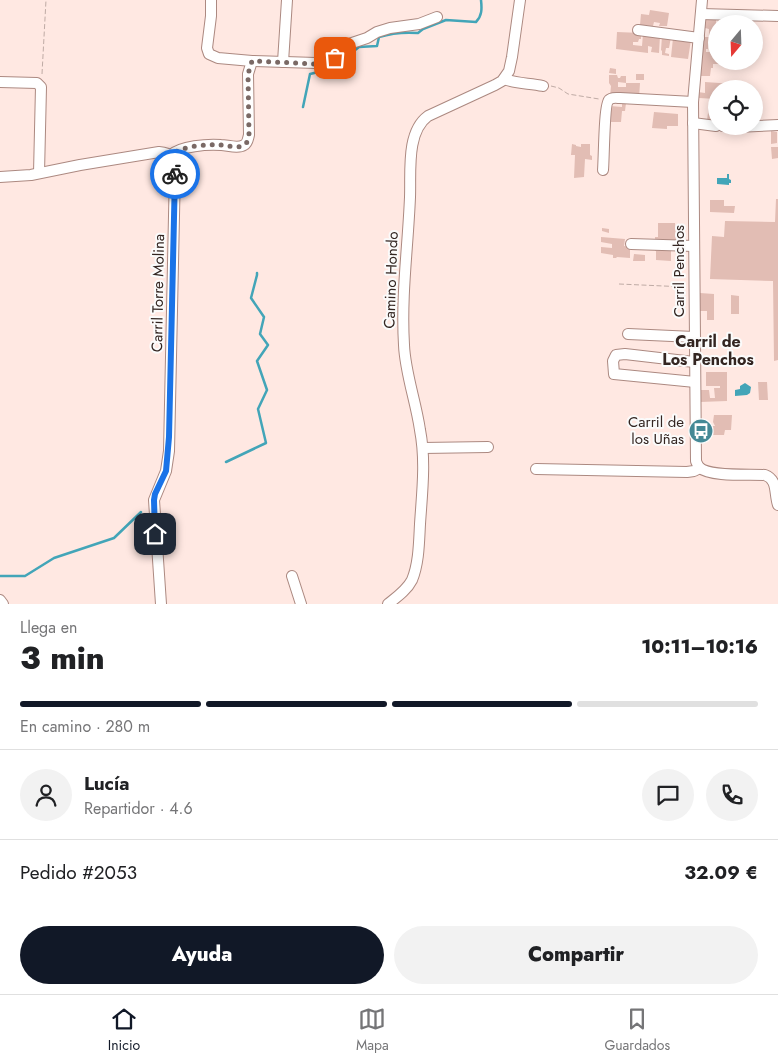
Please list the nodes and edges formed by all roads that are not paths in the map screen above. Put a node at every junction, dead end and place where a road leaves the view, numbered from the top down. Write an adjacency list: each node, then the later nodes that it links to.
1 (211, 0): 10 (street)
2 (287, 0): 11 (street)
3 (520, 0): 12 (street)
4 (702, 0): 5 (street, Carril Penchos)
5 (701, 14): 6 (street); 9 (street, Carril Penchos)
6 (778, 16)
7 (437, 17): 11 (street)
8 (638, 30): 9 (street)
9 (699, 38): 15 (street, Carril Penchos)
10 (252, 61): 11 (street); 20 (street)
11 (283, 62)
12 (504, 79): 14 (street); 31 (street, Camino Hondo)
13 (0, 82): 22 (street)
14 (543, 86)
15 (693, 102): 16 (street, Carril Penchos); 21 (street)
16 (693, 123): 17 (street); 25 (street, Carril Penchos)
17 (708, 125)
18 (778, 125): 19 (street)
19 (763, 126)
20 (171, 155): 22 (street); 38 (street, Carril Torre Molina)
21 (603, 170)
22 (39, 173): 23 (street)
23 (0, 177)
24 (631, 244): 25 (street)
25 (694, 246): 27 (street, Carril Penchos)
26 (628, 334): 27 (street)
27 (694, 337): 28 (street, Carril Penchos)
28 (694, 362): 29 (street, Carril Penchos); 29 (street)
29 (695, 382): 32 (street, Carril Penchos)
30 (488, 447): 31 (street)
31 (423, 448): 40 (street, Camino Hondo)
32 (700, 468): 33 (street); 34 (street)
33 (536, 469)
34 (778, 505)
35 (292, 576): 39 (street)
36 (0, 600): 37 (street)
37 (3, 604)
38 (161, 604)
39 (301, 604)
40 (388, 604)

